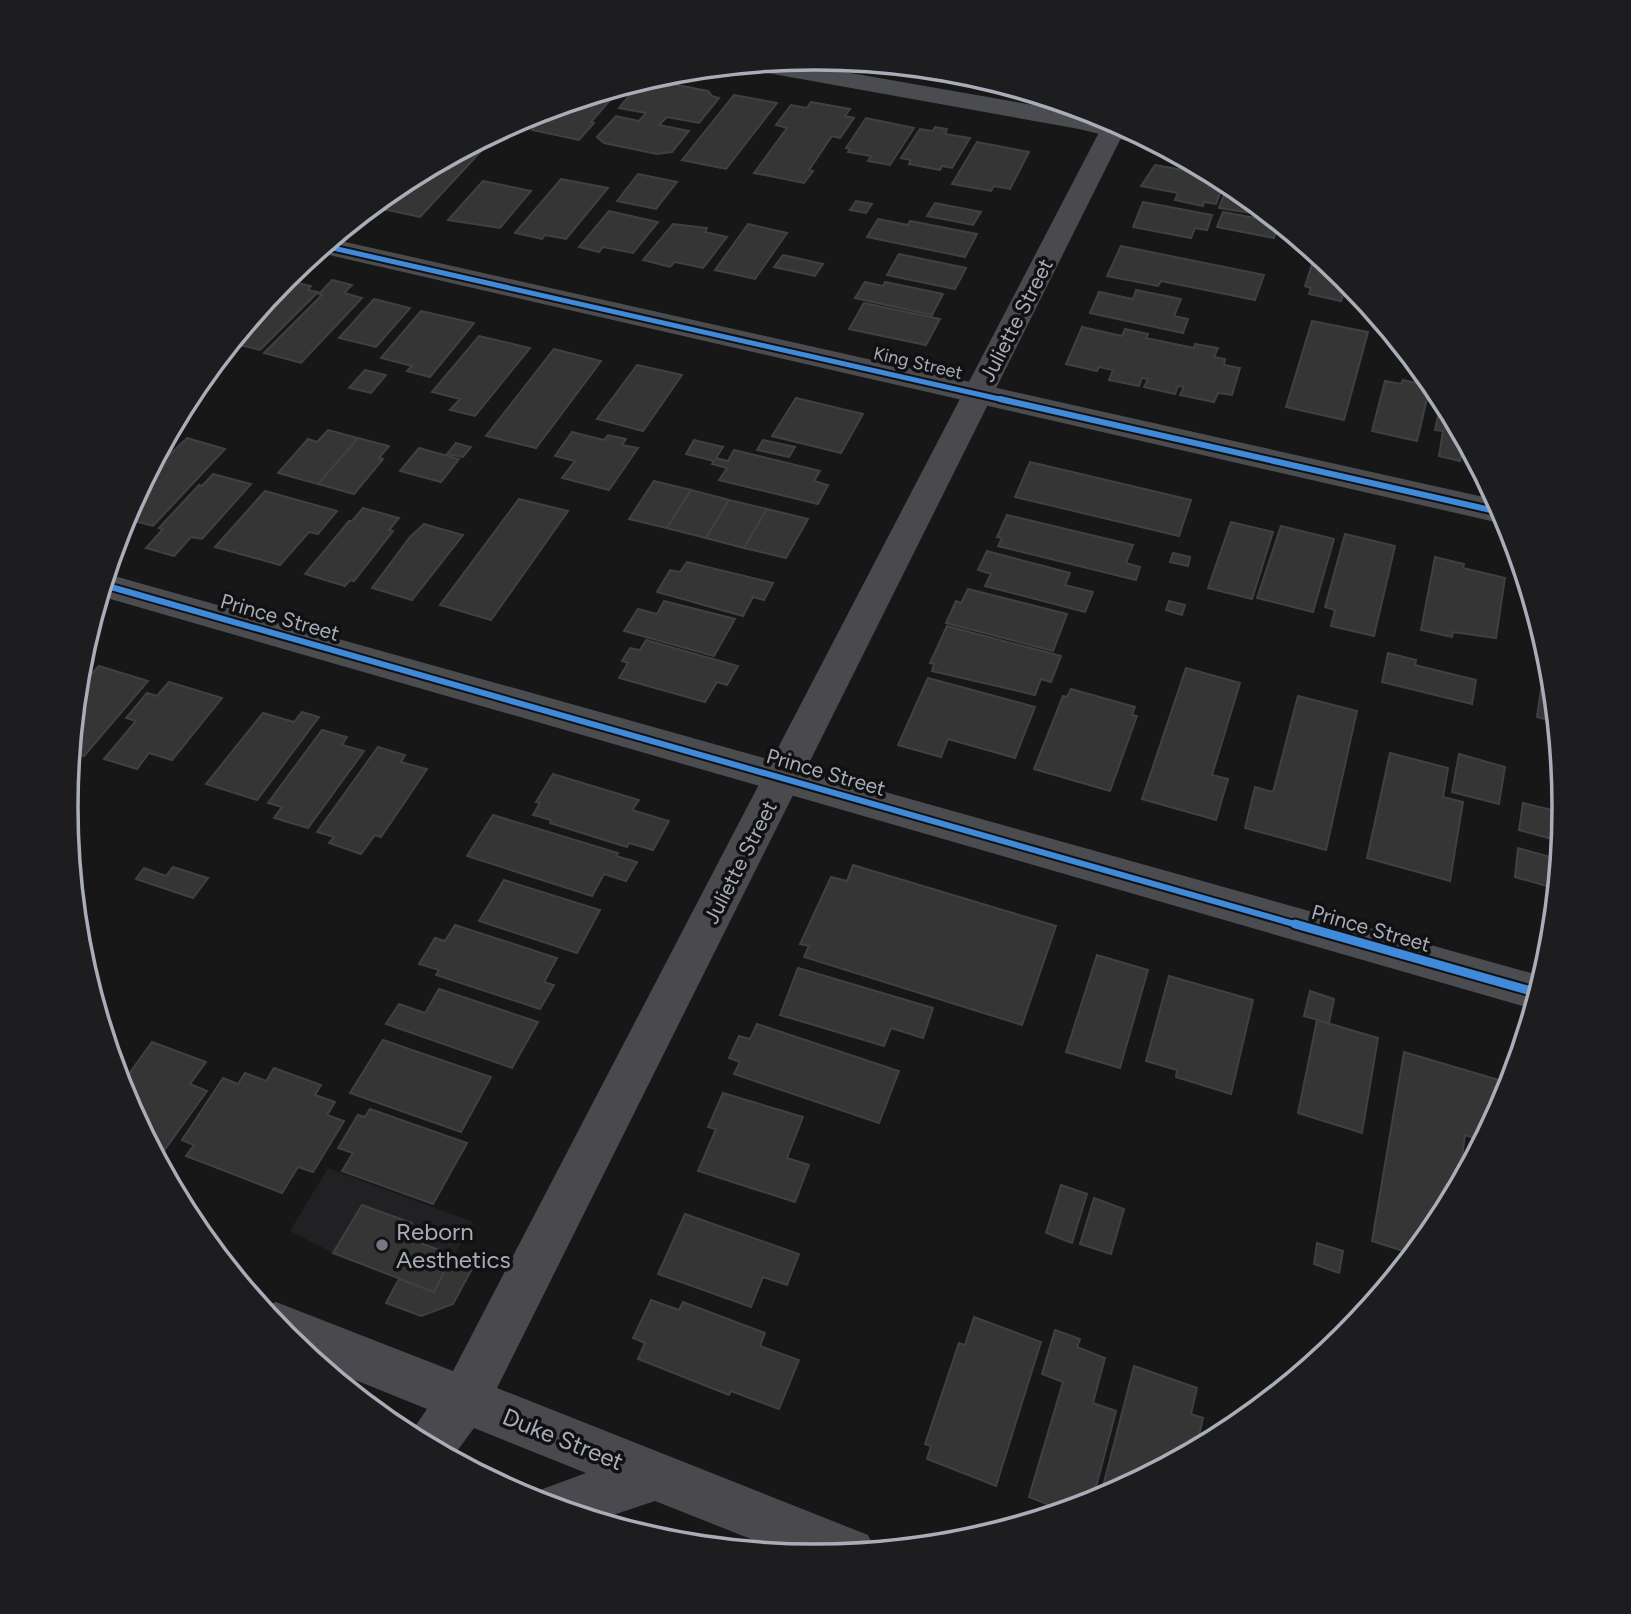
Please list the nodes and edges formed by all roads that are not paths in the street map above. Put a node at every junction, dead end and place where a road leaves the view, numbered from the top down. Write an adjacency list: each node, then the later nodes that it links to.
1 (795, 71): 2 (street)
2 (1088, 122)
3 (1112, 132): 5 (main road, Juliette Street)
4 (335, 249): 5 (street, King Street)
5 (978, 394): 6 (street, King Street); 8 (main road, Juliette Street)
6 (1489, 510)
7 (113, 587): 8 (street, Prince Street)
8 (782, 778): 9 (street, Prince Street); 11 (main road, Juliette Street)
9 (1529, 990)
10 (302, 1335): 11 (main road, Duke Street)
11 (466, 1399): 12 (main road, Juliette Street); 13 (main road, Duke Street)
12 (436, 1438)
13 (653, 1476): 14 (main road); 15 (main road, Duke Street)
14 (573, 1503)
15 (826, 1544)

